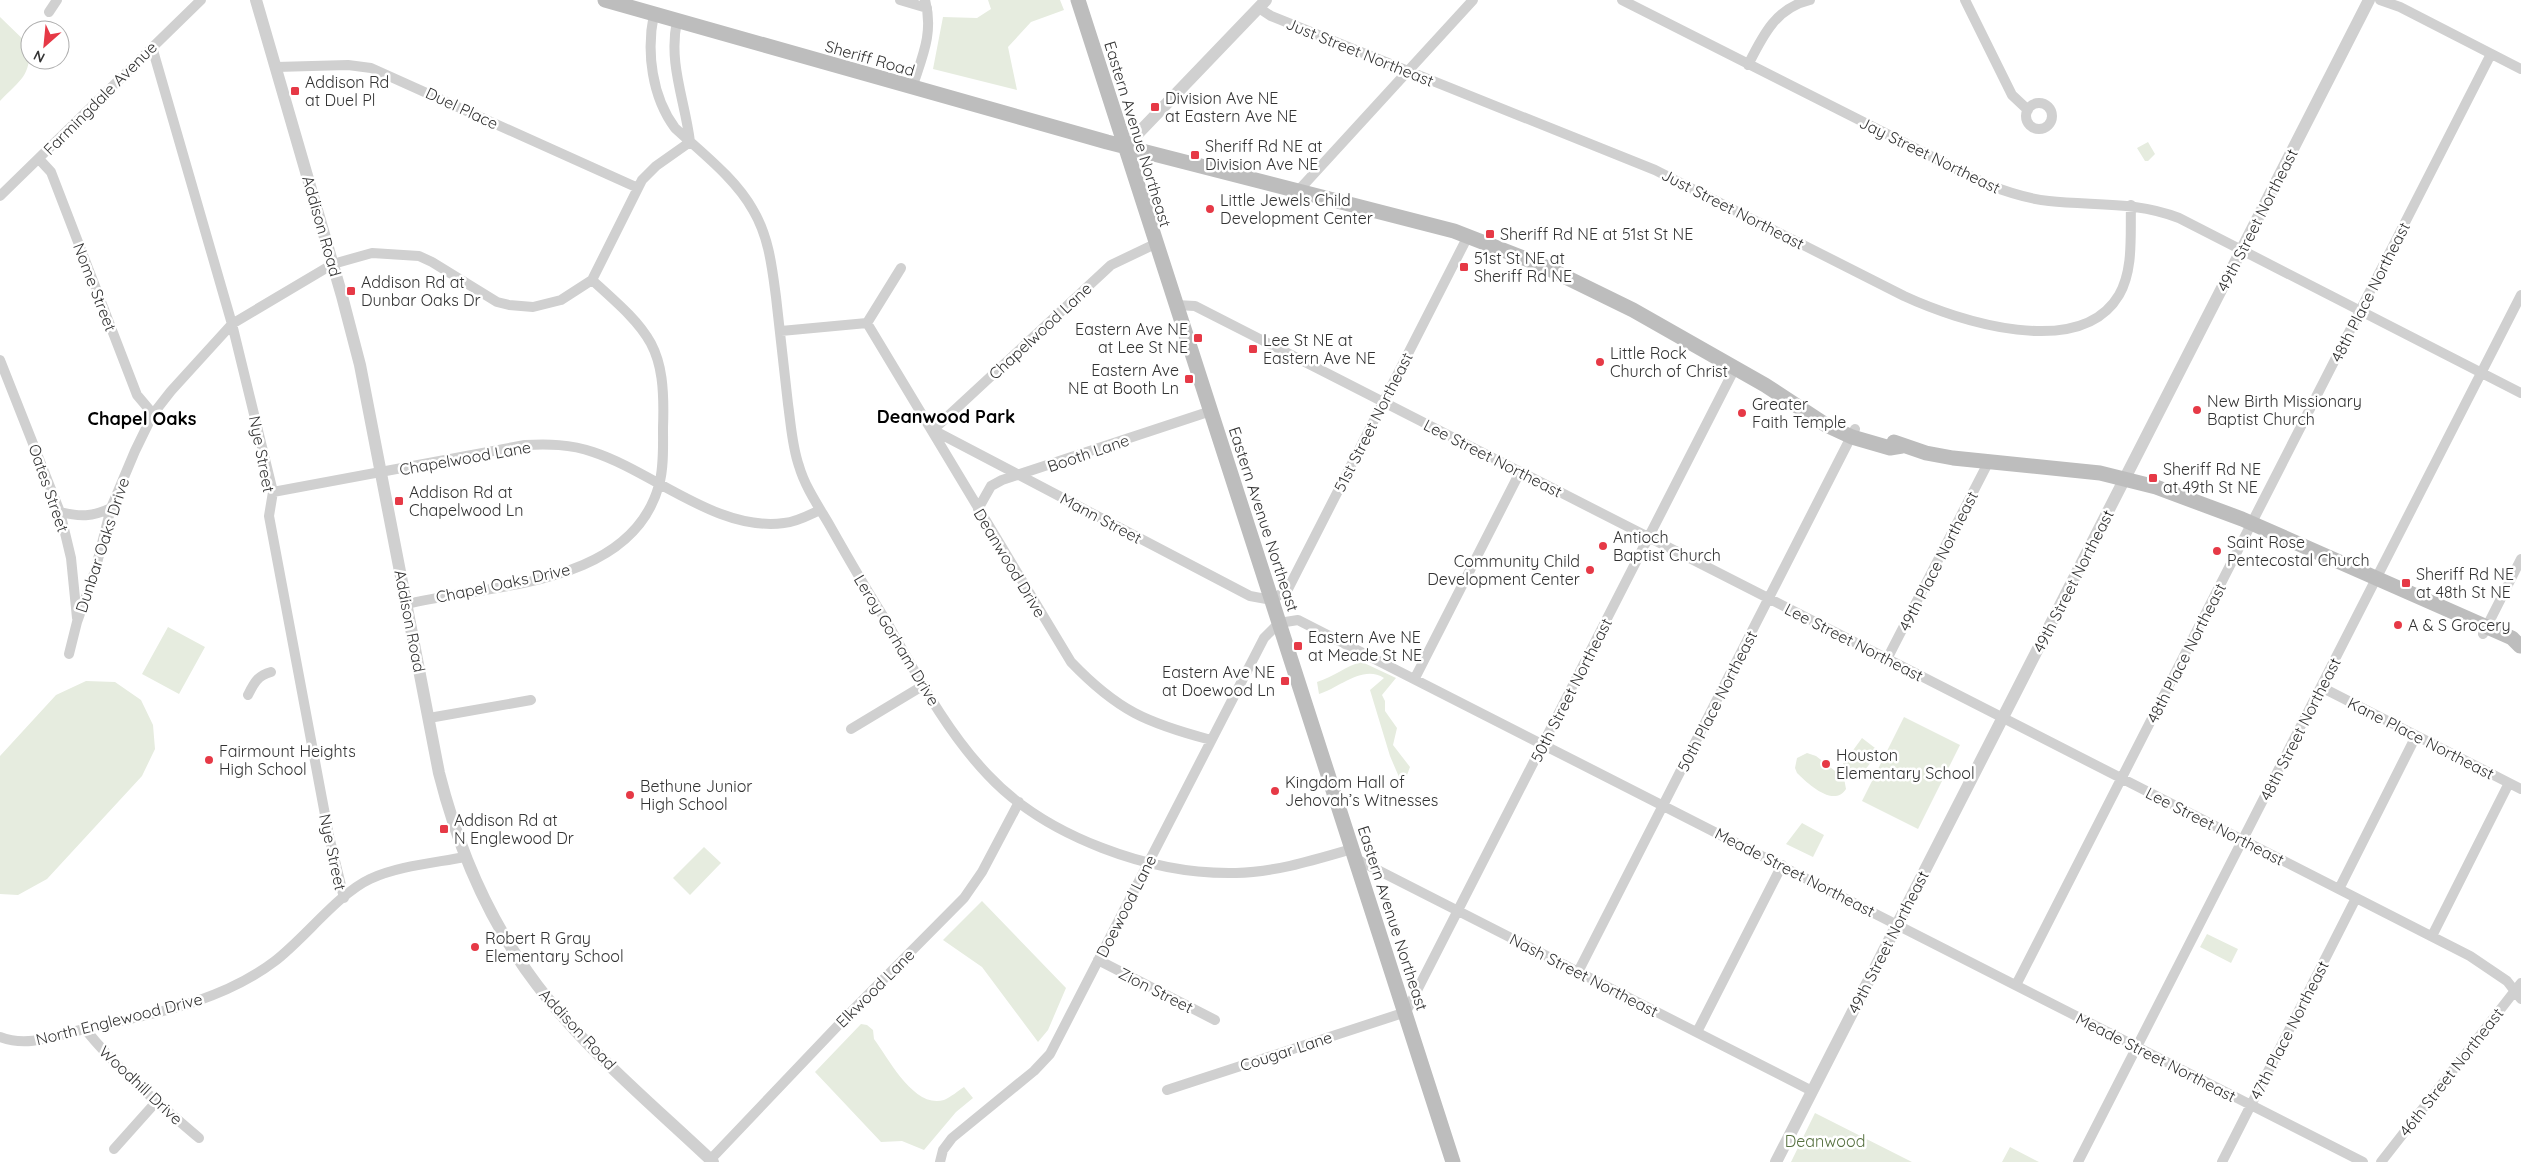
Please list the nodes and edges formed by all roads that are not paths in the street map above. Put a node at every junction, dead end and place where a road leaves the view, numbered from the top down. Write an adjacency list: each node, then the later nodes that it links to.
1 (57, 0): 16 (street)
2 (201, 0): 19 (street, Farmingdale Avenue)
3 (256, 0): 22 (street, Addison Road)
4 (604, 0): 17 (main road, Sheriff Road)
5 (900, 0): 13 (street)
6 (1078, 0): 28 (main road, Eastern Avenue Northeast)
7 (1473, 0): 24 (street)
8 (1622, 0): 15 (street, Jay Street Northeast)
9 (1810, 0): 21 (street)
10 (1965, 0): 26 (street)
11 (2369, 0): 36 (street, 49th Street Northeast)
12 (2380, 0): 20 (street)
13 (926, 4): 25 (street)
14 (1263, 4): 24 (street, Just Street Northeast); 28 (street)
15 (1638, 4): 21 (street, Jay Street Northeast)
16 (49, 12)
17 (654, 14): 18 (main road, Sheriff Road); 27 (street, Leroy Gorham Drive)
18 (678, 21): 25 (main road, Sheriff Road); 27 (street)
19 (152, 47): 29 (street, Farmingdale Avenue); 44 (street, Nye Street)
20 (2491, 54): 23 (street); 42 (street, 48th Place Northeast)
21 (1748, 64): 33 (street, Jay Street Northeast)
22 (276, 67): 30 (street, Duel Place); 37 (street, Addison Road)
23 (2521, 69)
24 (1407, 71): 31 (street); 33 (street, Just Street Northeast)
25 (912, 88): 28 (main road, Sheriff Road)
26 (2028, 110)
27 (690, 142): 30 (street); 45 (street, Leroy Gorham Drive)
28 (1126, 148): 31 (main road, Sheriff Road); 35 (main road, Eastern Avenue Northeast)
29 (39, 159): 32 (street, Farmingdale Avenue); 52 (street, Nome Street)
30 (638, 188): 39 (street)
31 (1298, 191): 34 (main road, Sheriff Road)
32 (0, 196)
33 (2132, 206): 36 (street, Jay Street Northeast)
34 (1467, 238): 47 (main road, Sheriff Road); 50 (street, 51st Street Northeast)
35 (1155, 244): 41 (main road, Eastern Avenue Northeast); 53 (street, Chapelwood Lane)
36 (2242, 251): 42 (street, Jay Street Northeast); 59 (street, 49th Street Northeast)
37 (333, 264): 39 (street, Dunbar Oaks Drive); 44 (street, Dunbar Oaks Drive); 57 (street, Addison Road)
38 (901, 268): 43 (street)
39 (592, 280): 60 (street, Chapel Oaks Drive)
40 (2521, 295): 48 (street, 48th Street Northeast)
41 (1176, 304): 50 (street, Lee Street Northeast); 51 (main road, Eastern Avenue Northeast)
42 (2360, 311): 48 (street, Jay Street Northeast); 66 (street, 48th Place Northeast)
43 (867, 323): 45 (street); 53 (street, Deanwood Drive)
44 (232, 324): 52 (street, Dunbar Oaks Drive); 61 (street, Nye Street)
45 (781, 331): 64 (street, Leroy Gorham Drive)
46 (0, 362): 65 (street, Oates Street)
47 (1735, 368): 54 (main road, Sheriff Road); 67 (street, 50th Street Northeast)
48 (2481, 373): 49 (street, Jay Street Northeast); 69 (street, 48th Street Northeast)
49 (2521, 393)
50 (1383, 402): 56 (street, Lee Street Northeast); 71 (street, 51st Street Northeast)
51 (1210, 411): 58 (street, Booth Lane); 71 (main road, Eastern Avenue Northeast)
52 (153, 414): 62 (street, Dunbar Oaks Drive)
53 (932, 430): 58 (street, Mann Street); 63 (street, Deanwood Drive)
54 (1853, 433): 55 (main road, Sheriff Road); 70 (street, 50th Place Northeast)
55 (1988, 463): 59 (main road, Sheriff Road); 78 (street, 49th Place Northeast)
56 (1520, 472): 67 (street, Lee Street Northeast); 80 (street)
57 (382, 473): 60 (street, Chapelwood Lane); 61 (street, Chapelwood Lane); 72 (street, Addison Road)
58 (1022, 476): 63 (street, Booth Lane); 71 (street, Mann Street)
59 (2123, 481): 66 (main road, Sheriff Road); 86 (street, 49th Street Northeast)
60 (660, 484): 64 (street, Chapelwood Lane); 72 (street, Chapel Oaks Drive)
61 (273, 492): 102 (street, Nye Street)
62 (111, 508): 65 (street); 73 (street, Dunbar Oaks Drive)
63 (978, 509): 89 (street, Deanwood Drive)
64 (820, 510): 81 (street, Leroy Gorham Drive)
65 (60, 512): 73 (street, Oates Street)
66 (2250, 527): 69 (main road, Sheriff Road); 91 (street, 48th Place Northeast)
67 (1649, 537): 70 (street, Lee Street Northeast); 90 (street, 50th Street Northeast)
68 (2521, 559): 75 (street)
69 (2374, 582): 75 (main road, Sheriff Road); 82 (street, 48th Street Northeast)
70 (1769, 599): 78 (street, Lee Street Northeast); 95 (street, 50th Place Northeast)
71 (1272, 600): 74 (main road, Eastern Avenue Northeast)
72 (407, 604): 85 (street, Addison Road)
73 (77, 622): 77 (street, Dunbar Oaks Drive)
74 (1279, 623): 80 (street, Meade Street Northeast); 89 (street, Doewood Lane); 97 (main road, Eastern Avenue Northeast)
75 (2484, 630): 76 (main road, Sheriff Road)
76 (2520, 646)
77 (70, 654)
78 (1887, 659): 86 (street, Lee Street Northeast)
79 (271, 672): 83 (street)
80 (1415, 678): 90 (street, Meade Street Northeast)
81 (924, 685): 87 (street); 94 (street, Leroy Gorham Drive)
82 (2321, 687): 88 (street, Kane Place Northeast); 96 (street, 48th Street Northeast)
83 (248, 695)
84 (531, 700): 85 (street)
85 (429, 718): 98 (street, Addison Road)
86 (2004, 718): 91 (street, Lee Street Northeast); 105 (street, 49th Street Northeast)
87 (851, 729)
88 (2416, 736): 92 (street, Kane Place Northeast); 101 (street)
89 (1211, 740): 99 (street, Doewood Lane)
90 (1543, 744): 95 (street, Meade Street Northeast); 104 (street, 50th Street Northeast)
91 (2122, 778): 96 (street, Lee Street Northeast); 109 (street, 48th Place Northeast)
92 (2509, 783): 93 (street, Kane Place Northeast); 106 (street)
93 (2521, 790)
94 (1019, 802): 99 (street, Leroy Gorham Drive); 123 (street, Elkwood Lane)
95 (1664, 805): 100 (street, Meade Street Northeast); 108 (street, 50th Place Northeast)
96 (2243, 840): 101 (street, Lee Street Northeast); 116 (street, 48th Street Northeast)
97 (1354, 854): 99 (street, Leroy Gorham Drive); 104 (street, Nash Street Northeast); 111 (main road, Eastern Avenue Northeast)
98 (465, 857): 102 (street, North Englewood Drive); 123 (street, Addison Road)
99 (1148, 863): 107 (street, Doewood Lane)
100 (1782, 865): 105 (street, Meade Street Northeast); 114 (street)
101 (2339, 889): 103 (street, Lee Street Northeast)
102 (344, 898): 113 (street, North Englewood Drive)
103 (2356, 898): 106 (street, Lee Street Northeast); 120 (street, 47th Place Northeast)
104 (1458, 911): 108 (street, Nash Street Northeast); 111 (street, 50th Street Northeast)
105 (1897, 924): 109 (street, Meade Street Northeast); 118 (street, 49th Street Northeast)
106 (2432, 936): 110 (street, Lee Street Northeast)
107 (1098, 960): 112 (street, Zion Street); 124 (street, Doewood Lane)
108 (1578, 972): 114 (street, Nash Street Northeast)
109 (2016, 985): 116 (street, Meade Street Northeast)
110 (2519, 991): 130 (street, 46th Street Northeast)
111 (1406, 1012): 117 (street, Cougar Lane); 125 (main road, Eastern Avenue Northeast)
112 (1215, 1020)
113 (85, 1029): 115 (street, North Englewood Drive); 119 (street, Woodhill Drive)
114 (1697, 1032): 118 (street, Nash Street Northeast)
115 (0, 1037)
116 (2137, 1047): 120 (street, Meade Street Northeast); 127 (street, 48th Street Northeast)
117 (1167, 1090)
118 (1812, 1090): 126 (street, 49th Street Northeast)
119 (156, 1102): 121 (street, Woodhill Drive); 122 (street)
120 (2251, 1105): 128 (street, 47th Place Northeast); 129 (street, Meade Street Northeast)
121 (199, 1138)
122 (114, 1149)
123 (712, 1161)
124 (940, 1162)
125 (1453, 1162)
126 (1776, 1162)
127 (2078, 1162)
128 (2222, 1162)
129 (2362, 1162)
130 (2381, 1162)

